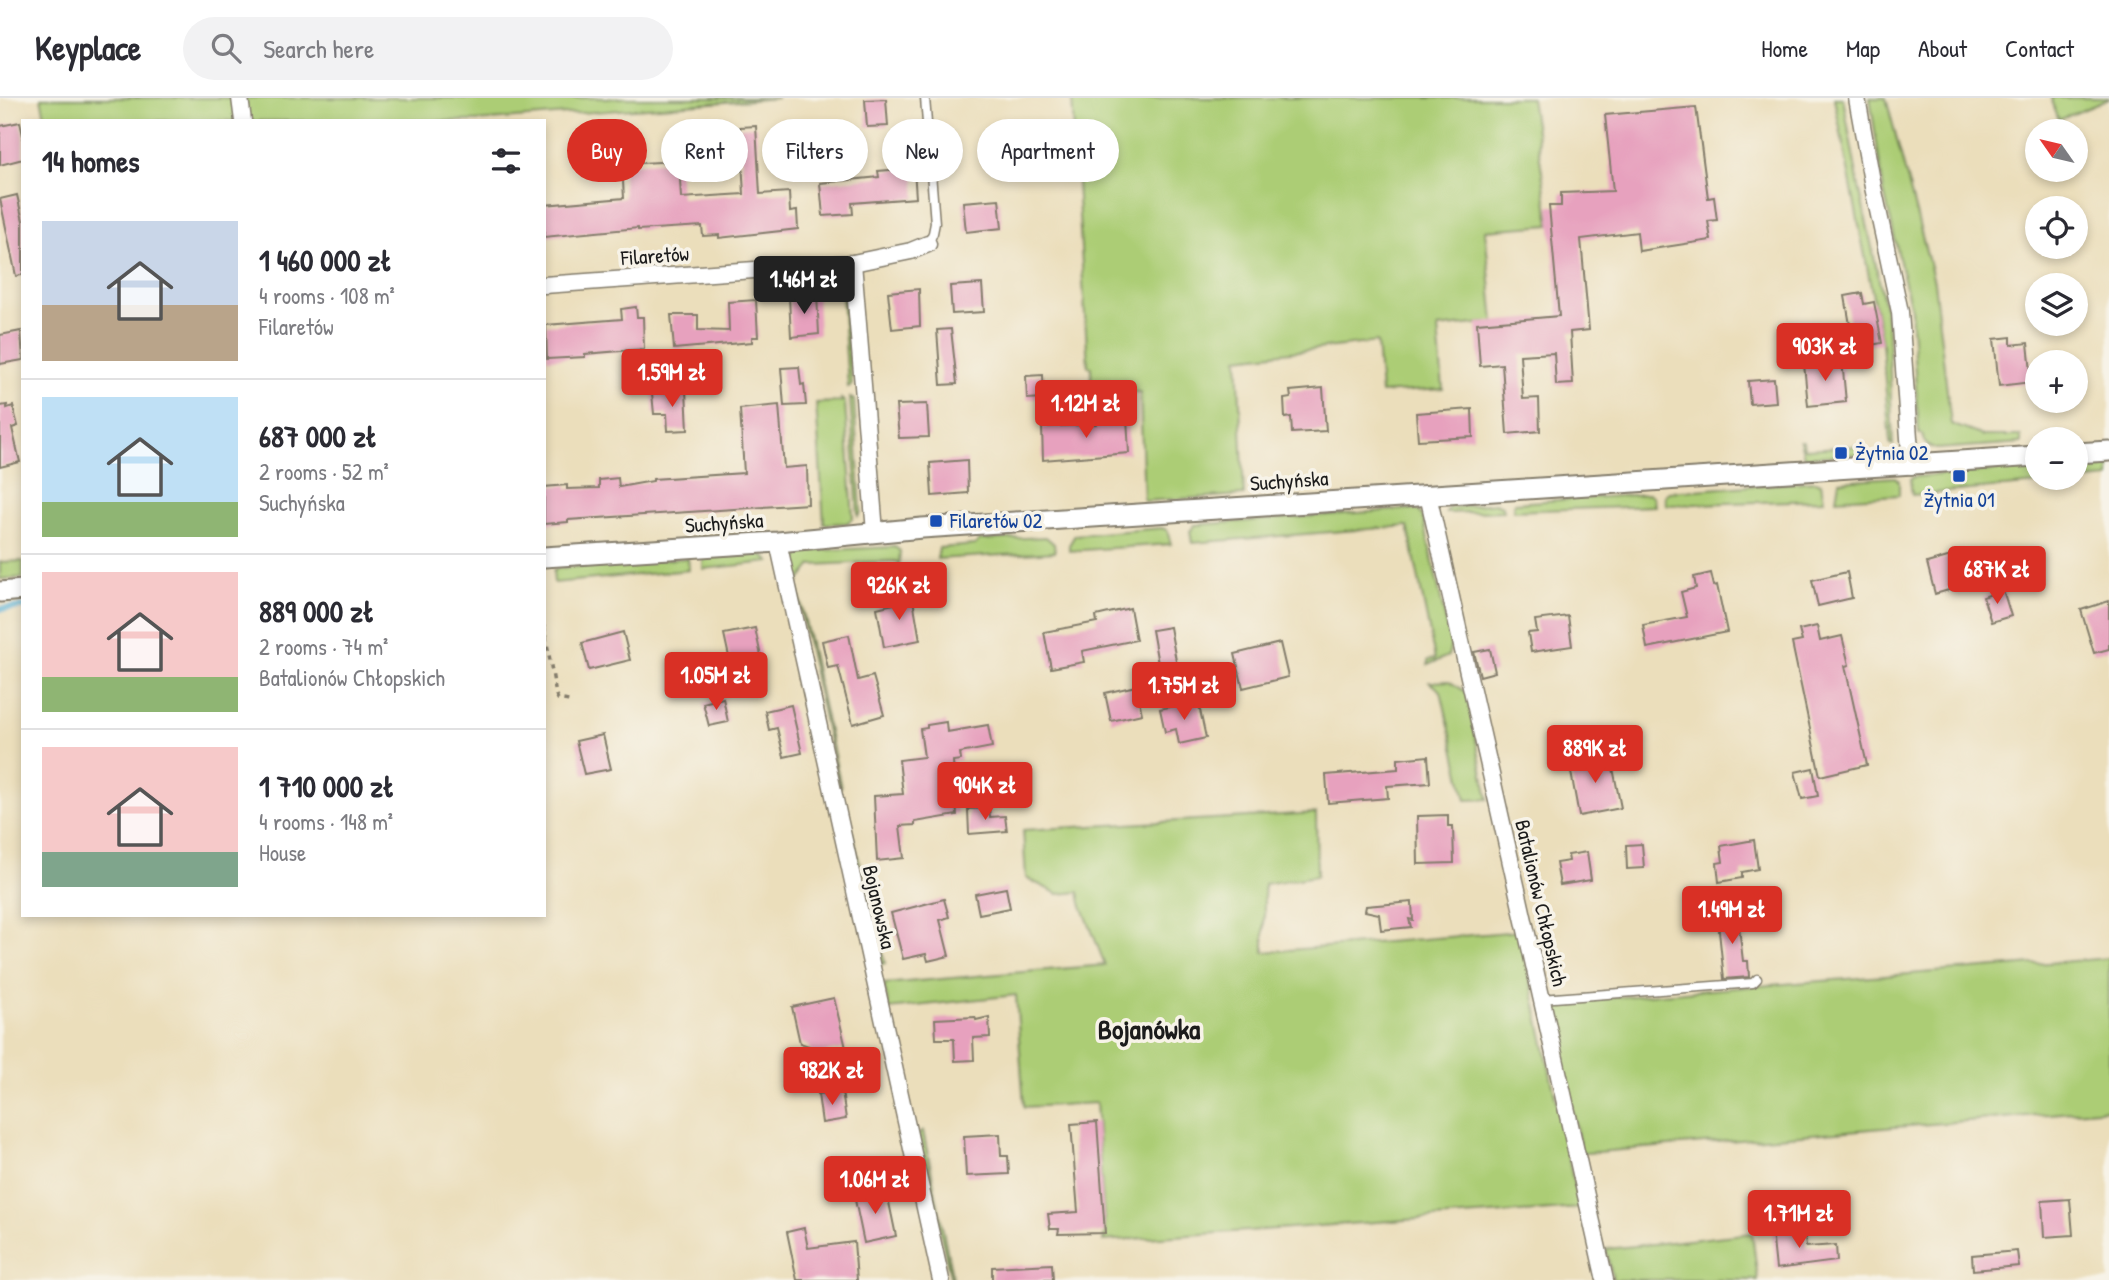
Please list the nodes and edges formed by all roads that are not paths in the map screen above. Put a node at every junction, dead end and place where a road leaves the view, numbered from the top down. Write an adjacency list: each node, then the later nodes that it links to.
1 (240, 98): 4 (street)
2 (925, 98): 5 (lane)
3 (1857, 98): 11 (street)
4 (243, 119)
5 (928, 244): 6 (street, Filaretów)
6 (853, 263): 7 (street, Filaretów); 13 (street)
7 (546, 285)
8 (2109, 451): 9 (street)
9 (2088, 452)
10 (2025, 457): 11 (street, Suchyńska)
11 (1911, 466): 12 (street, Suchyńska)
12 (1428, 495): 13 (street, Suchyńska); 19 (street, Batalionów Chłopskich)
13 (875, 532): 14 (street, Suchyńska)
14 (778, 542): 15 (street, Suchyńska); 20 (street, Bojanowska)
15 (546, 557)
16 (21, 590): 17 (street)
17 (0, 592)
18 (1757, 979): 19 (lane)
19 (1541, 999): 21 (street, Batalionów Chłopskich)
20 (941, 1280)
21 (1605, 1280)

